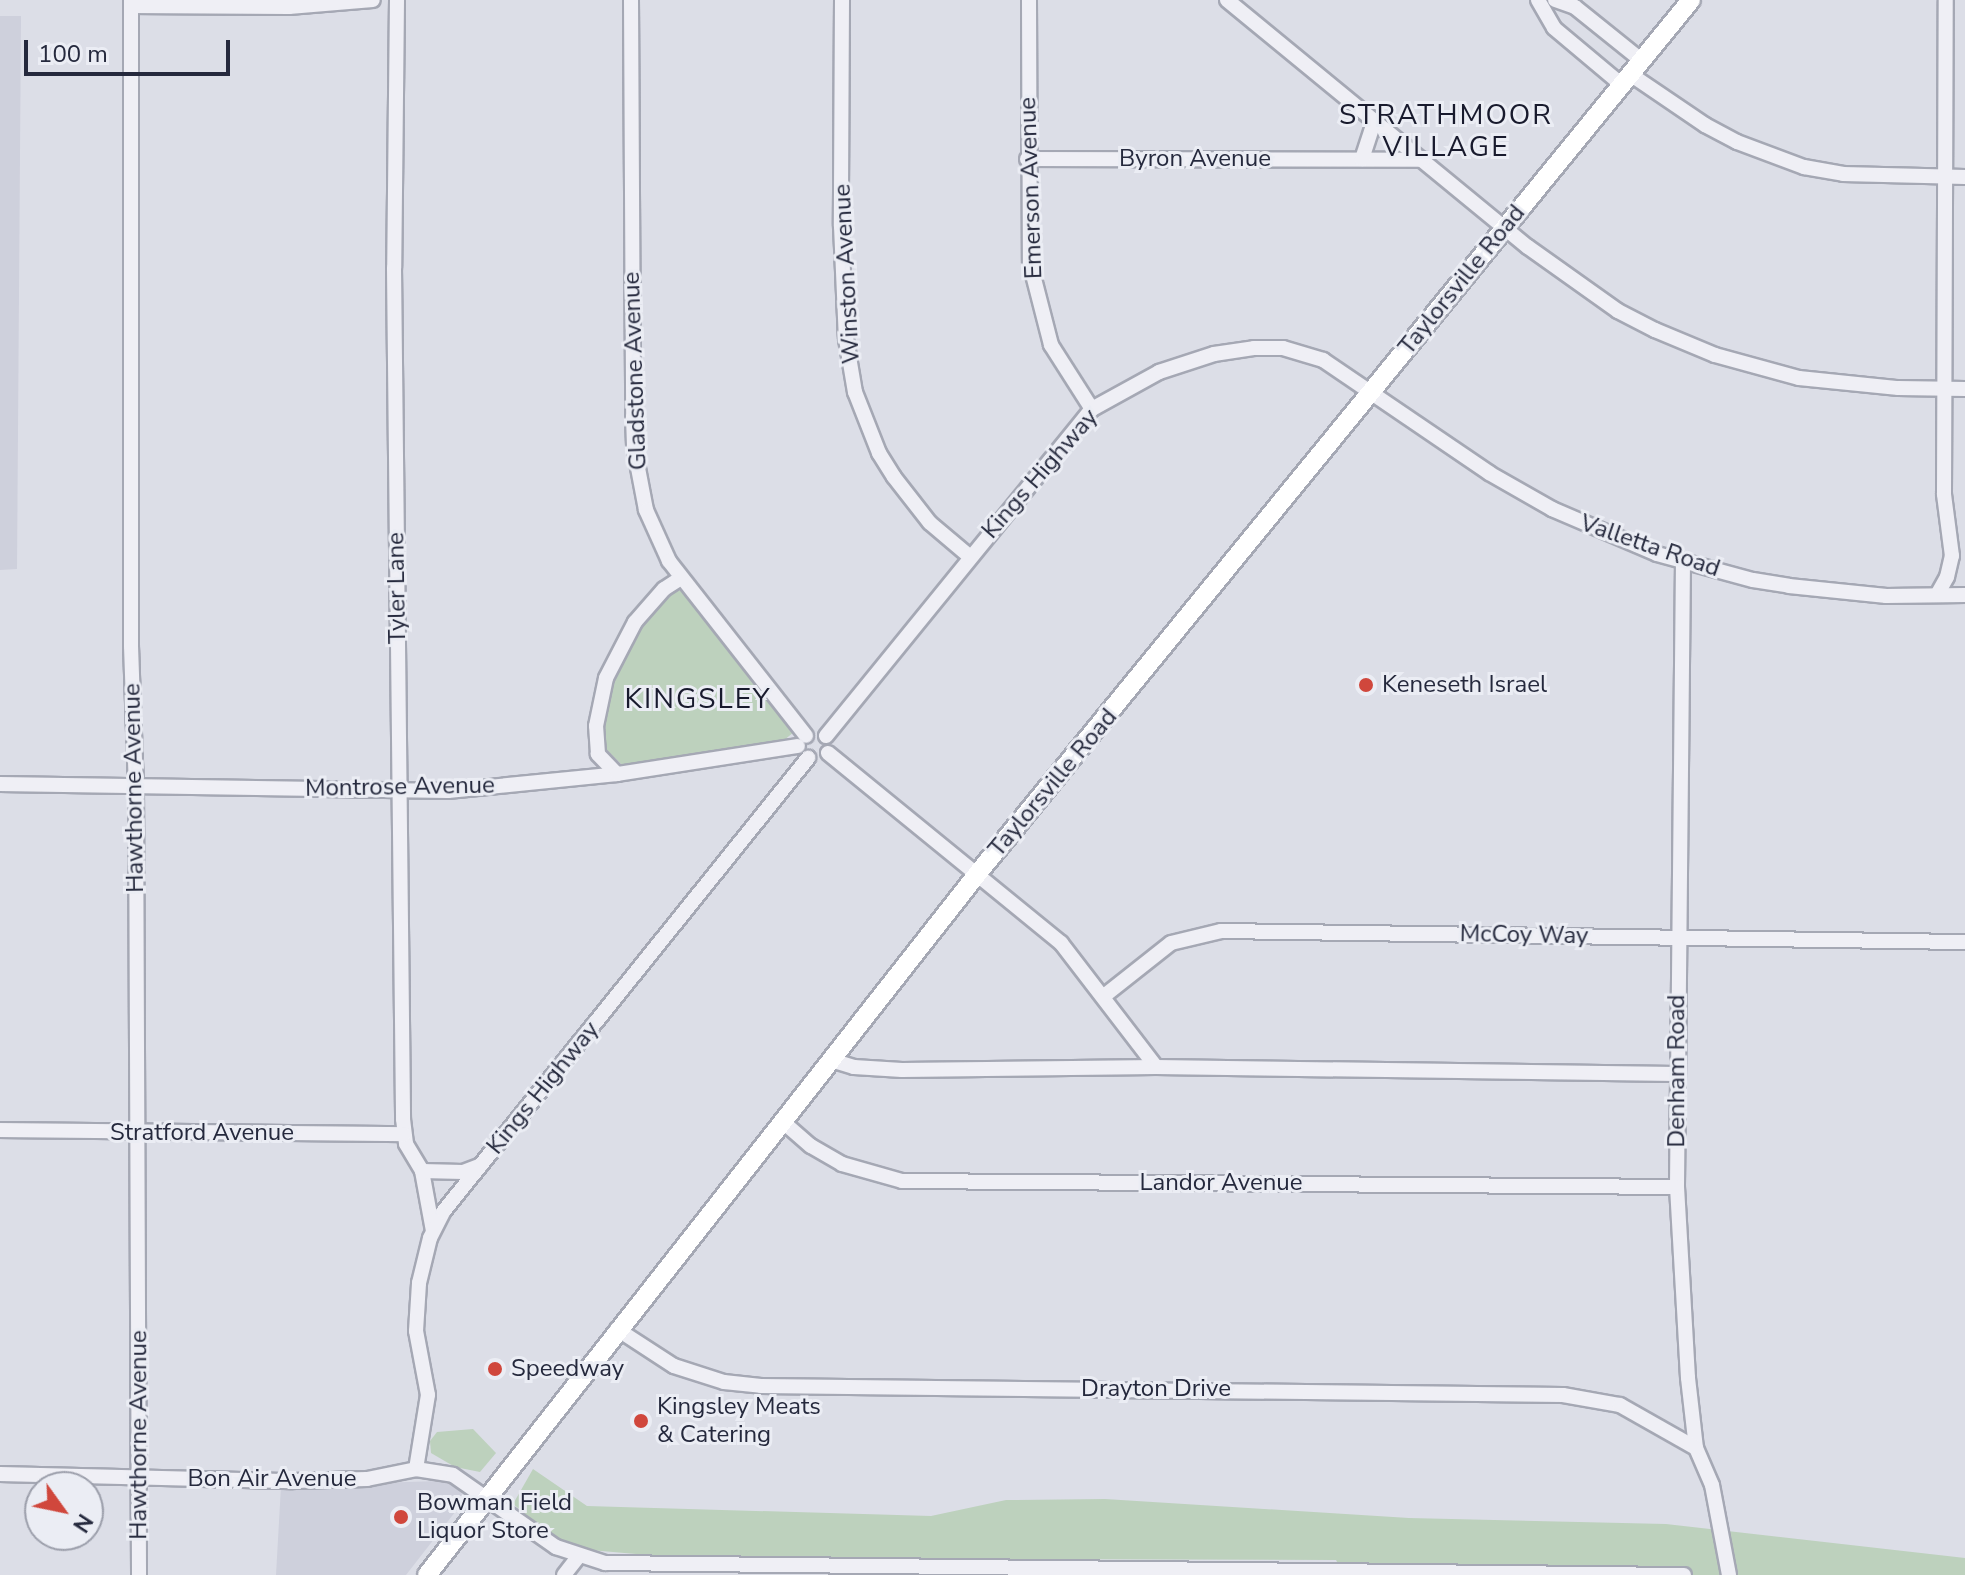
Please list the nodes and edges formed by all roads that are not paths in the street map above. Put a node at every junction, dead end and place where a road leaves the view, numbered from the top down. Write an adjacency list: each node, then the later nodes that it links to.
1 (373, 0): 11 (street)
2 (397, 0): 40 (street, Tyler Lane)
3 (631, 0): 28 (street, Gladstone Avenue)
4 (842, 0): 25 (street, Winston Avenue)
5 (1029, 0): 14 (street, Emerson Avenue)
6 (1227, 0): 13 (street)
7 (1538, 0): 12 (street)
8 (1555, 0): 12 (street)
9 (1691, 0): 12 (main road, Taylorsville Road)
10 (1946, 0): 17 (street)
11 (131, 3): 39 (street, Hawthorne Avenue)
12 (1631, 73): 17 (street); 19 (main road, Taylorsville Road)
13 (1374, 121): 15 (street); 16 (street)
14 (1027, 159): 15 (street, Byron Avenue); 23 (street, Emerson Avenue)
15 (1362, 159): 16 (street, Byron Avenue)
16 (1423, 160): 19 (street)
17 (1946, 177): 18 (street); 20 (street)
18 (1965, 177)
19 (1505, 229): 20 (street); 22 (main road, Taylorsville Road)
20 (1945, 389): 21 (street); 24 (street)
21 (1965, 389)
22 (1371, 392): 23 (street, Kings Highway); 26 (street, Valletta Road); 41 (main road, Taylorsville Road)
23 (1092, 409): 25 (street, Kings Highway)
24 (1951, 545): 27 (street); 29 (street)
25 (969, 556): 31 (street, Kings Highway)
26 (1683, 561): 29 (street, Valletta Road); 42 (street, Denham Road)
27 (1965, 567)
28 (681, 578): 32 (street, Gladstone Avenue); 34 (street)
29 (1937, 595): 30 (street, Valletta Road)
30 (1965, 595)
31 (826, 736): 32 (street, Montrose Avenue); 33 (street)
32 (802, 741): 35 (street, Gladstone Avenue); 36 (street, Montrose Avenue)
33 (828, 753): 35 (street); 41 (street)
34 (598, 754): 36 (street); 37 (street)
35 (808, 758): 52 (street, Kings Highway)
36 (617, 774): 37 (street, Montrose Avenue)
37 (580, 778): 40 (street, Montrose Avenue)
38 (0, 784): 39 (street, Montrose Avenue)
39 (136, 788): 40 (street, Montrose Avenue); 50 (street, Hawthorne Avenue)
40 (401, 791): 51 (street, Tyler Lane)
41 (978, 873): 44 (street); 45 (main road, Taylorsville Road)
42 (1677, 938): 43 (street, McCoy Way); 44 (street, McCoy Way); 47 (street, Denham Road)
43 (1965, 942)
44 (1104, 996): 46 (street)
45 (831, 1060): 46 (street); 48 (main road, Taylorsville Road)
46 (1156, 1067): 47 (street)
47 (1676, 1074): 54 (street, Denham Road)
48 (782, 1121): 54 (street, Landor Avenue); 56 (main road, Taylorsville Road)
49 (0, 1130): 50 (street, Stratford Avenue)
50 (137, 1134): 51 (street, Stratford Avenue); 60 (street, Hawthorne Avenue)
51 (404, 1134): 53 (street, Tyler Lane)
52 (481, 1165): 53 (street); 55 (street, Kings Highway)
53 (422, 1171): 55 (street, Tyler Lane)
54 (1677, 1187): 57 (street, Denham Road)
55 (433, 1231): 58 (street, Kings Highway)
56 (617, 1329): 57 (street, Drayton Drive); 61 (main road, Taylorsville Road)
57 (1696, 1448): 67 (street, Denham Road)
58 (416, 1469): 60 (street, Bon Air Avenue); 61 (street, Bon Air Avenue)
59 (0, 1474): 60 (street, Bon Air Avenue)
60 (139, 1479): 63 (street, Hawthorne Avenue)
61 (486, 1499): 62 (street, Bon Air Avenue); 64 (main road, Taylorsville Road)
62 (578, 1557): 65 (street); 66 (street, Bon Air Avenue)
63 (139, 1575)
64 (427, 1575)
65 (564, 1575)
66 (1684, 1575)
67 (1729, 1575)

